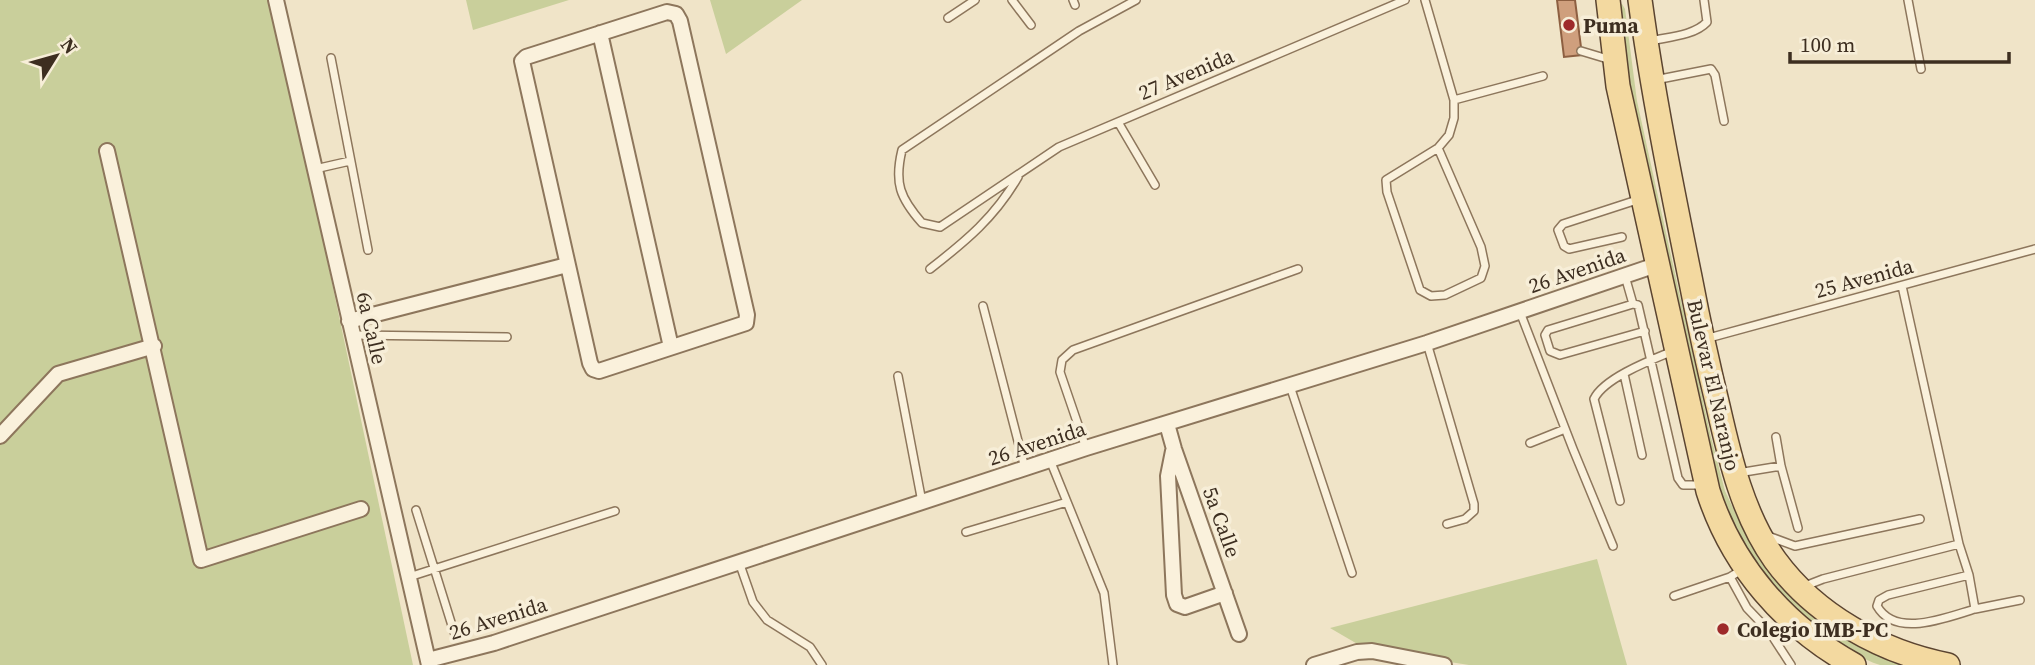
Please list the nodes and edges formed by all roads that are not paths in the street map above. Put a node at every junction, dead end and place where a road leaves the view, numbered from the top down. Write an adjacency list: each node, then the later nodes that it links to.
1 (276, 0): 27 (street, 6a Calle)
2 (975, 0): 11 (lane)
3 (1012, 0): 12 (lane)
4 (1136, 0): 28 (lane, 27 Avenida)
5 (1405, 0): 23 (lane, 27 Avenida)
6 (1425, 0): 21 (lane)
7 (1608, 0): 17 (main road, Bulevar El Naranjo)
8 (1640, 0): 14 (main road, Bulevar El Naranjo)
9 (1704, 0): 14 (lane)
10 (1908, 0): 18 (lane)
11 (948, 18)
12 (1031, 25)
13 (600, 33): 35 (street); 49 (street); 49 (street)
14 (1645, 42): 20 (main road, Bulevar El Naranjo)
15 (1581, 51): 17 (lane)
16 (331, 58): 26 (lane)
17 (1615, 62): 30 (main road, Bulevar El Naranjo)
18 (1921, 69)
19 (1543, 76): 21 (lane)
20 (1651, 80): 22 (lane); 46 (main road, Bulevar El Naranjo)
21 (1454, 100): 24 (lane)
22 (1724, 121)
23 (1118, 122): 28 (lane, 27 Avenida); 29 (lane)
24 (1438, 148): 24 (lane)
25 (107, 151): 48 (street)
26 (350, 161): 27 (lane); 33 (lane)
27 (314, 169): 43 (street, 6a Calle)
28 (1020, 173): 37 (lane)
29 (1155, 186)
30 (1644, 198): 31 (lane); 34 (main road, Bulevar El Naranjo)
31 (1622, 237)
32 (2035, 249): 39 (lane, 25 Avenida)
33 (368, 250)
34 (1659, 264): 38 (street, 26 Avenida); 50 (main road, Bulevar El Naranjo)
35 (567, 265): 43 (street); 49 (street)
36 (1298, 269): 60 (lane)
37 (930, 270)
38 (1625, 276): 40 (lane); 42 (street, 26 Avenida)
39 (1902, 286): 46 (lane, 25 Avenida); 79 (lane)
40 (1633, 304): 44 (lane); 44 (lane)
41 (983, 306): 65 (lane)
42 (1520, 312): 47 (street, 26 Avenida); 56 (lane)
43 (351, 328): 45 (lane); 86 (street, 6a Calle)
44 (1644, 331): 51 (lane)
45 (507, 338)
46 (1702, 340): 66 (main road, Bulevar El Naranjo)
47 (1427, 344): 54 (street, 26 Avenida); 75 (lane)
48 (154, 346): 57 (street); 71 (street)
49 (671, 347)
50 (1677, 349): 51 (lane); 67 (main road, Bulevar El Naranjo)
51 (1650, 362): 52 (lane); 67 (lane)
52 (1624, 374): 62 (lane); 68 (lane)
53 (898, 376): 69 (lane)
54 (1290, 386): 55 (street, 26 Avenida); 84 (lane)
55 (1167, 424): 60 (street, 26 Avenida); 61 (street, 5a Calle)
56 (1565, 429): 59 (lane); 80 (lane)
57 (0, 436)
58 (1776, 438): 64 (lane)
59 (1531, 443)
60 (1086, 448): 63 (street, 26 Avenida)
61 (1174, 449): 88 (street, 5a Calle); 88 (street)
62 (1642, 456)
63 (1050, 460): 65 (street, 26 Avenida); 70 (lane)
64 (1781, 466): 66 (lane); 76 (lane)
65 (1025, 469): 69 (street, 26 Avenida)
66 (1734, 473): 77 (main road, Bulevar El Naranjo)
67 (1707, 484): 83 (main road, Bulevar El Naranjo)
68 (1620, 501)
69 (922, 502): 81 (street, 26 Avenida)
70 (1068, 502): 78 (lane); 96 (lane)
71 (361, 509)
72 (416, 510): 82 (lane)
73 (615, 511): 82 (lane)
74 (1920, 519): 77 (lane)
75 (1447, 524)
76 (1798, 528)
77 (1758, 531): 87 (main road, Bulevar El Naranjo)
78 (966, 532)
79 (1959, 544): 85 (lane); 87 (lane)
80 (1613, 546)
81 (739, 562): 94 (street, 26 Avenida); 95 (lane)
82 (434, 569): 86 (lane); 92 (lane)
83 (1738, 572): 89 (lane); 99 (lane); 100 (main road, Bulevar El Naranjo)
84 (1352, 573)
85 (1969, 575): 91 (lane); 91 (lane)
86 (409, 577): 94 (street, 6a Calle)
87 (1798, 589): 101 (main road, Bulevar El Naranjo)
88 (1225, 593): 93 (street, 5a Calle)
89 (1674, 596)
90 (2020, 600): 91 (lane)
91 (1975, 609)
92 (454, 632)
93 (1239, 634)
94 (429, 663)
95 (822, 665)
96 (1113, 665)
97 (1314, 665): 98 (street)
98 (1444, 665)
99 (1791, 665)
100 (1854, 665)
101 (1948, 665)

